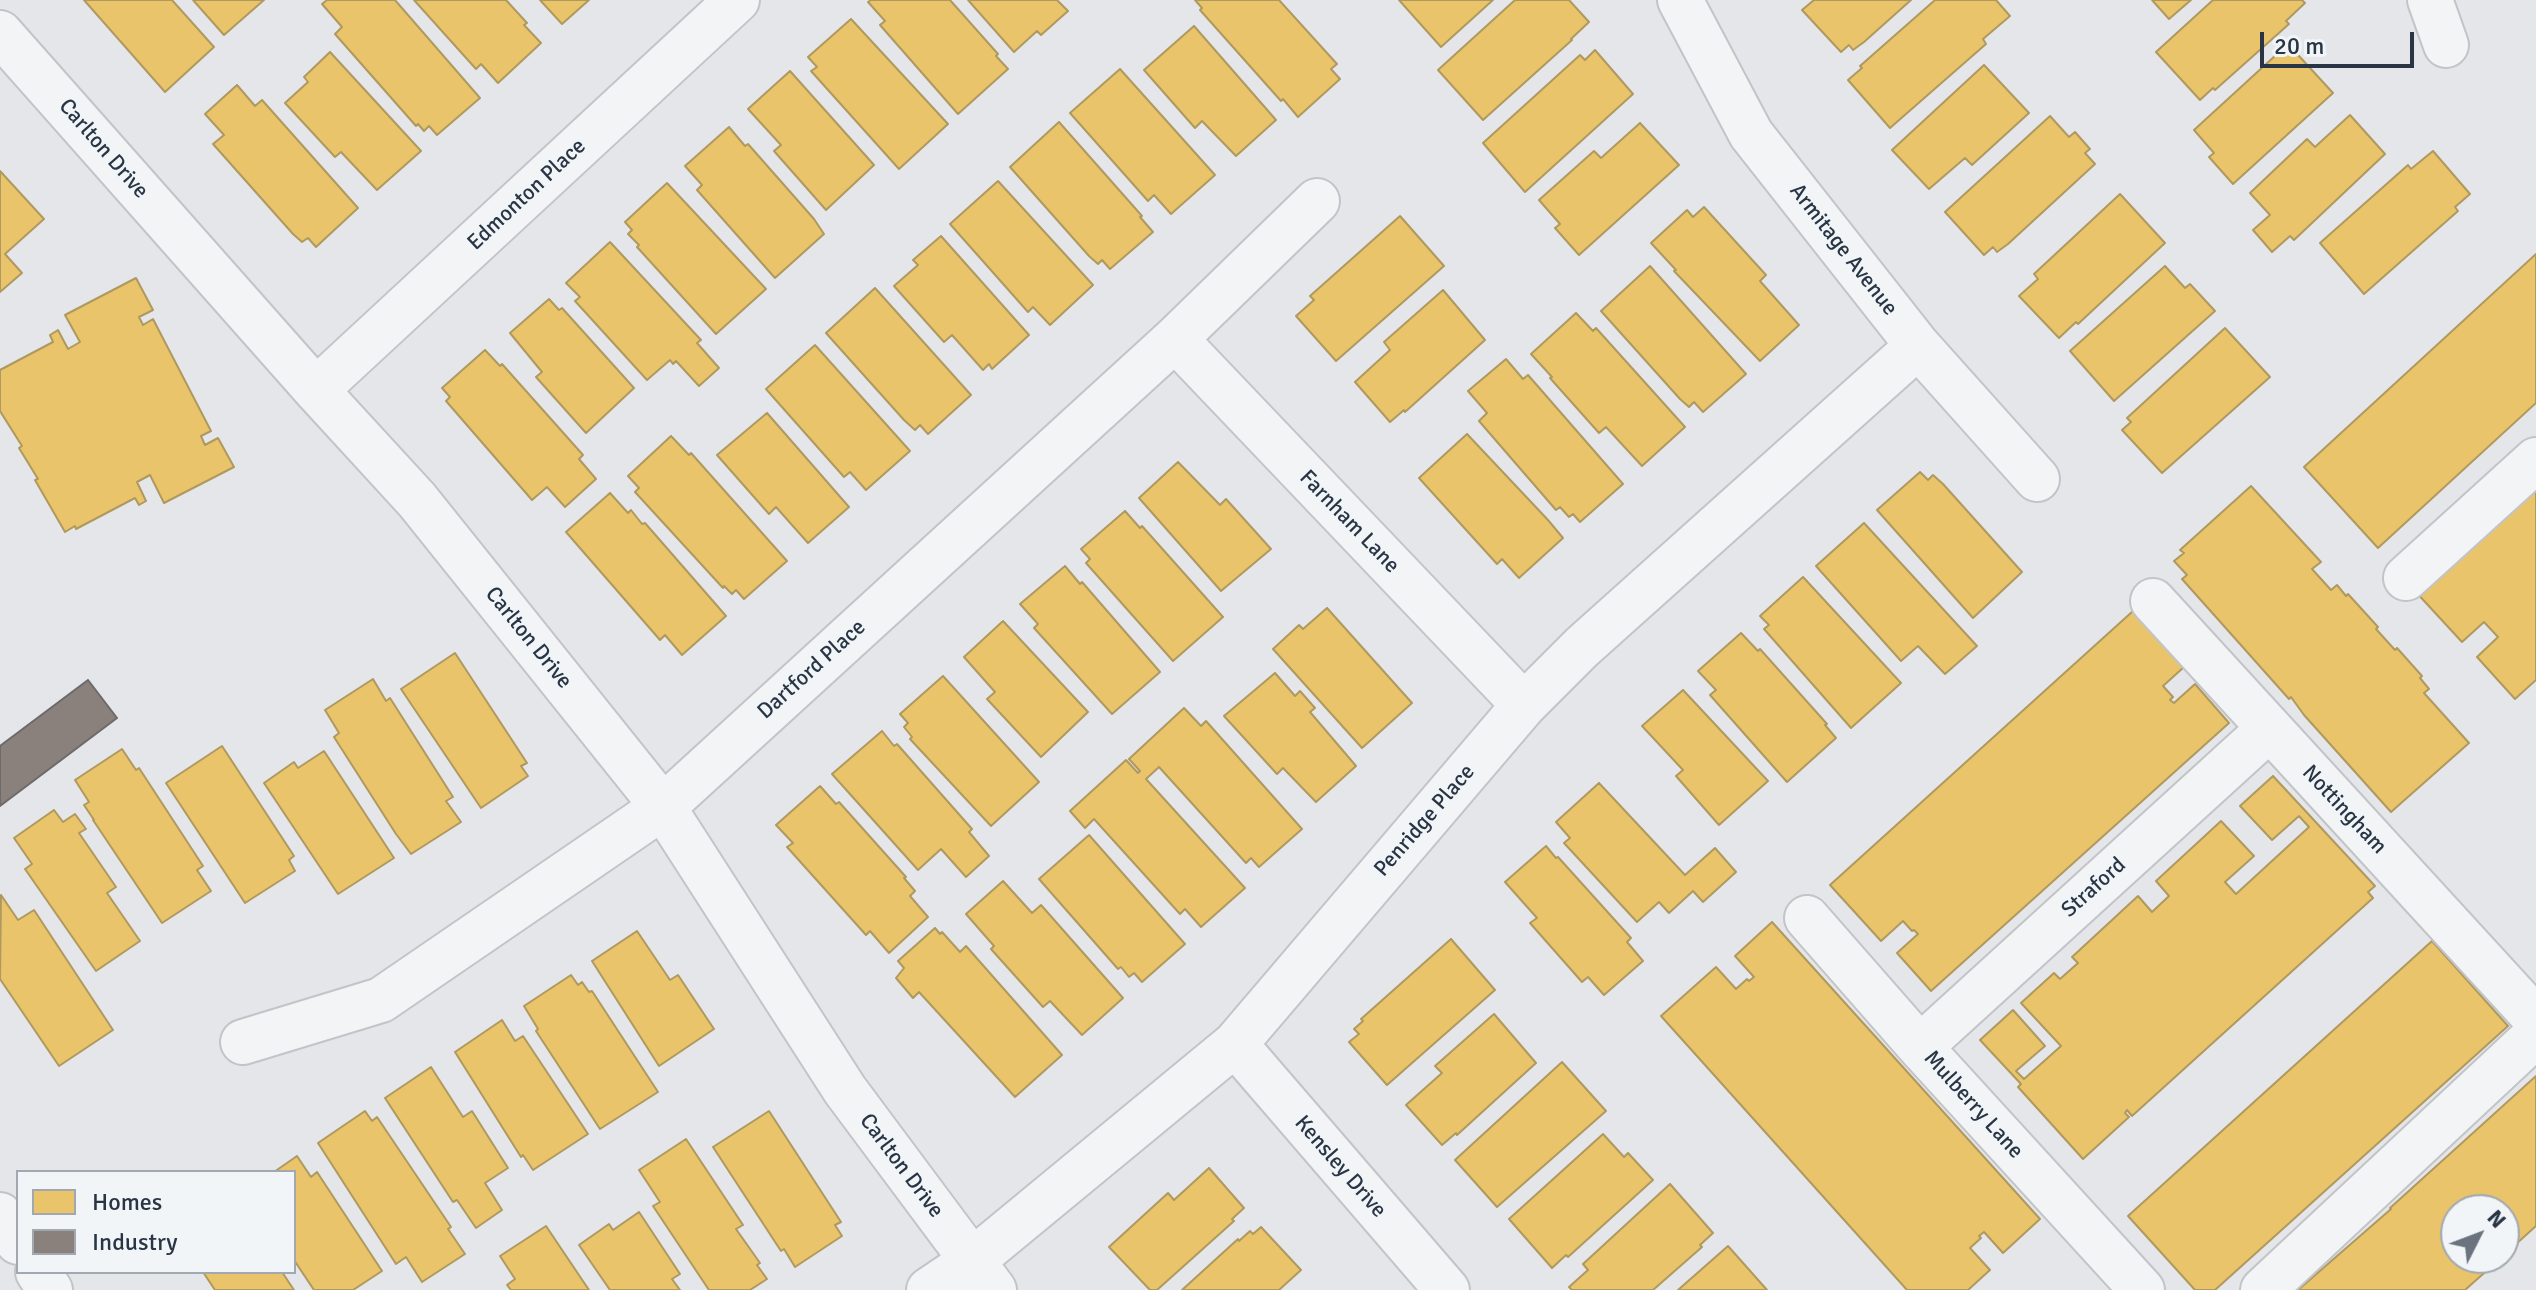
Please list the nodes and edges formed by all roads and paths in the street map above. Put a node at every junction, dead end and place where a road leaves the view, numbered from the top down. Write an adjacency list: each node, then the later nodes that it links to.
1 (737, 0): 9 (street, Edmonton Place)
2 (1680, 0): 8 (street, Armitage Avenue)
3 (2430, 0): 5 (street)
4 (0, 33): 9 (street, Carlton Drive)
5 (2446, 45)
6 (1317, 201): 7 (street, Dartford Place)
7 (1175, 339): 14 (street, Farnham Lane); 16 (street, Dartford Place)
8 (1918, 346): 11 (street, Armitage Avenue); 14 (street, Penridge Place)
9 (316, 390): 16 (street, Carlton Drive)
10 (2536, 460): 12 (street)
11 (2037, 479)
12 (2406, 578)
13 (2153, 601): 15 (street, Nottingham)
14 (1524, 705): 21 (street, Penridge Place)
15 (2269, 729): 18 (street, Nottingham); 22 (street, Straford)
16 (663, 807): 20 (street, Dartford Place); 25 (street, Carlton Drive)
17 (1807, 918): 22 (street, Mulberry Lane)
18 (2536, 1019)
19 (2536, 1035): 29 (street)
20 (243, 1042)
21 (1235, 1044): 25 (street, Penridge Place); 27 (street, Kensley Drive)
22 (1920, 1047): 28 (street, Mulberry Lane)
23 (0, 1215): 24 (street)
24 (16, 1239)
25 (983, 1275): 26 (street, Penridge Place)
26 (929, 1290)
27 (1447, 1290)
28 (2142, 1290)
29 (2263, 1290)

